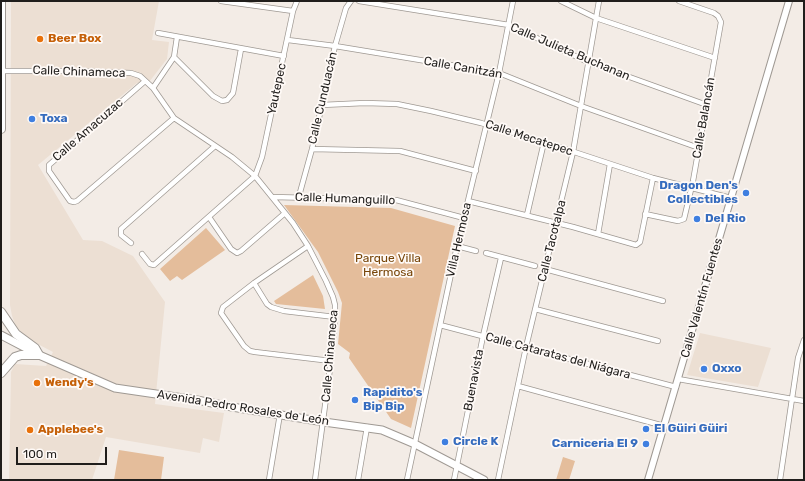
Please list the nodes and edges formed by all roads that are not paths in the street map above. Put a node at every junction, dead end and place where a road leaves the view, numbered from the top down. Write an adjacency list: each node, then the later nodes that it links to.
1 (1, 1): 22 (main road)
2 (221, 1): 11 (street)
3 (297, 1): 11 (street, Yautepec)
4 (350, 1): 17 (street, Calle Cunduacán)
5 (359, 1): 13 (street, Calle Julieta Buchanan)
6 (513, 1): 13 (street, Villa Hermosa)
7 (561, 1): 12 (street)
8 (599, 1): 12 (street, Calle Tacotalpa)
9 (679, 1): 21 (street, Calle Balancán)
10 (789, 1): 47 (street, Calle Valentín Fuentes)
11 (293, 11): 16 (street, Yautepec)
12 (596, 18): 21 (street); 23 (street, Calle Tacotalpa)
13 (509, 25): 23 (street, Calle Julieta Buchanan); 25 (street, Villa Hermosa)
14 (158, 33): 15 (street)
15 (177, 37): 18 (street); 20 (street)
16 (288, 40): 17 (street, Calle Canitzán); 19 (street, Yautepec)
17 (335, 46): 25 (street, Calle Canitzán); 29 (street, Calle Cunduacán)
18 (241, 49): 19 (street); 20 (street)
19 (284, 56): 42 (street, Yautepec)
20 (174, 57): 27 (street)
21 (715, 58): 30 (street, Calle Balancán)
22 (1, 61): 24 (main road)
23 (588, 62): 30 (street, Calle Julieta Buchanan); 31 (street, Calle Tacotalpa)
24 (1, 71): 26 (street, Calle Chinameca); 28 (main road)
25 (499, 73): 31 (street, Calle Canitzán); 33 (street, Villa Hermosa)
26 (145, 81): 27 (street, Calle Chinameca); 32 (street, Calle Amacuzac)
27 (153, 88): 32 (street, Calle Chinameca)
28 (1, 100): 34 (main road)
29 (322, 105): 33 (street, Calle Mecatepec); 38 (street, Calle Cunduacán)
30 (707, 105): 37 (street, Calle Balancán)
31 (581, 106): 37 (street, Calle Canitzán); 39 (street, Calle Tacotalpa)
32 (174, 118): 36 (street, Calle Chinameca)
33 (486, 124): 35 (street, Calle Mecatepec); 41 (street, Villa Hermosa)
34 (1, 129)
35 (544, 142): 39 (street, Calle Mecatepec); 51 (street)
36 (215, 146): 42 (street, Calle Chinameca); 56 (street)
37 (699, 148): 44 (street, Calle Balancán)
38 (312, 149): 41 (street); 46 (street, Calle Cunduacán)
39 (573, 152): 40 (street, Calle Mecatepec); 54 (street, Calle Tacotalpa)
40 (610, 164): 43 (street, Calle Mecatepec); 55 (street)
41 (476, 171): 48 (street, Villa Hermosa)
42 (255, 176): 45 (street, Calle Chinameca); 52 (street)
43 (653, 178): 44 (street, Calle Mecatepec); 50 (street)
44 (691, 188): 47 (street, Calle Mecatepec); 50 (street, Calle Balancán)
45 (272, 196): 46 (street, Calle Humanguillo); 49 (street, Calle Chinameca)
46 (299, 196): 53 (street, Calle Humanguillo)
47 (731, 199): 79 (street, Calle Valentín Fuentes)
48 (468, 201): 51 (street); 53 (street, Villa Hermosa)
49 (285, 213): 52 (street); 57 (street, Calle Chinameca)
50 (645, 214): 55 (street)
51 (527, 215): 54 (street)
52 (209, 217): 61 (street)
53 (464, 218): 58 (street, Villa Hermosa)
54 (556, 222): 55 (street); 64 (street, Calle Tacotalpa)
55 (598, 234)
56 (131, 244)
57 (308, 246): 65 (street); 69 (street, Calle Chinameca)
58 (457, 246): 59 (street); 70 (street, Villa Hermosa)
59 (476, 251)
60 (486, 253): 62 (street)
61 (142, 254)
62 (501, 258): 63 (street); 72 (street, Buenavista)
63 (535, 266)
64 (545, 269): 66 (street); 67 (street, Calle Tacotalpa)
65 (254, 283): 69 (street); 77 (street)
66 (663, 301)
67 (535, 309): 74 (street); 75 (street, Calle Tacotalpa)
68 (1, 312): 76 (main road)
69 (335, 317): 77 (street, Calle Chinameca)
70 (440, 325): 72 (street, Calle Cataratas del Niágara); 88 (street, Villa Hermosa)
71 (1, 335): 76 (main road, Avenida Pedro Rosales de León)
72 (483, 336): 75 (street, Calle Cataratas del Niágara); 89 (street, Buenavista)
73 (804, 340): 82 (street)
74 (658, 341)
75 (526, 347): 80 (street, Calle Tacotalpa); 81 (street, Calle Cataratas del Niágara)
76 (39, 355): 78 (main road); 84 (main road, Avenida Pedro Rosales de León)
77 (331, 361): 85 (street, Calle Chinameca)
78 (1, 373)
79 (678, 379): 81 (street, Calle Valentín Fuentes); 82 (street)
80 (518, 386): 86 (street); 96 (street, Calle Tacotalpa)
81 (676, 387): 86 (street, Calle Valentín Fuentes)
82 (793, 399): 83 (street); 98 (street)
83 (804, 401)
84 (280, 414): 85 (main road, Avenida Pedro Rosales de León); 90 (street)
85 (324, 422): 87 (main road, Avenida Pedro Rosales de León); 91 (street, Calle Chinameca)
86 (664, 426): 97 (street, Calle Valentín Fuentes)
87 (367, 427): 88 (main road, Avenida Pedro Rosales de León); 92 (street)
88 (415, 444): 89 (main road, Avenida Pedro Rosales de León); 93 (street, Villa Hermosa)
89 (457, 466): 94 (street, Buenavista); 95 (main road, Avenida Pedro Rosales de León)
90 (269, 480)
91 (315, 480)
92 (358, 480)
93 (407, 480)
94 (454, 480)
95 (484, 480)
96 (498, 480)
97 (648, 480)
98 (780, 480)

